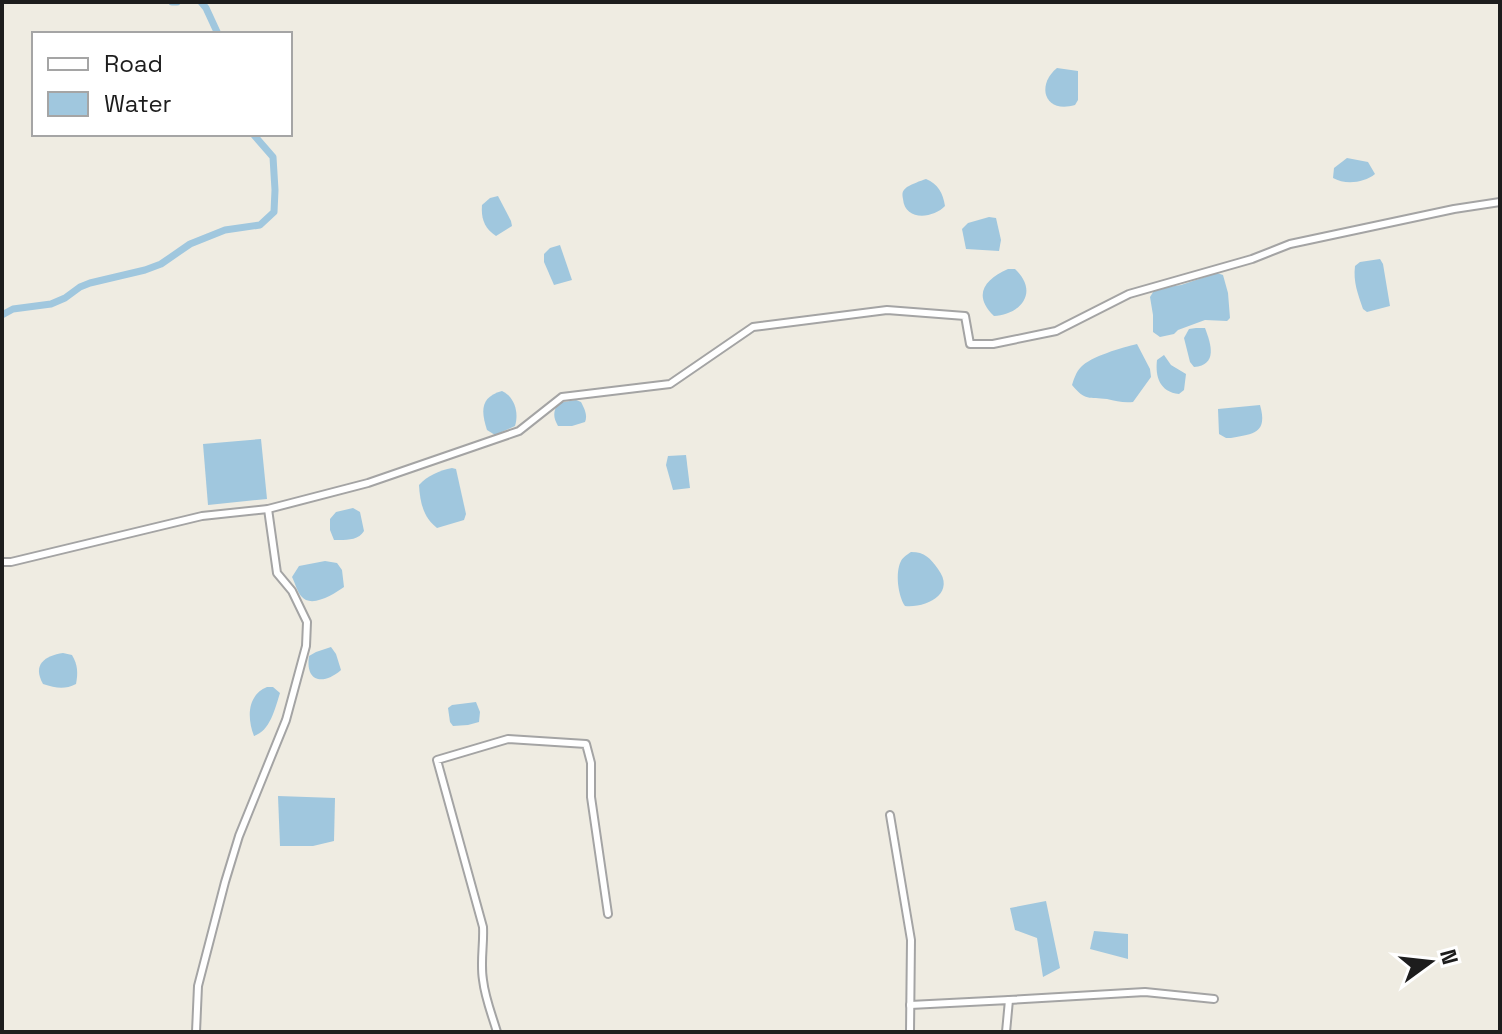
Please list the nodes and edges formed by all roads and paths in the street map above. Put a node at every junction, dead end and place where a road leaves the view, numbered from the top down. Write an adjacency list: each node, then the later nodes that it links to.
1 (1500, 202): 2 (street)
2 (268, 509): 3 (street); 9 (street)
3 (2, 562)
4 (890, 815): 8 (street)
5 (608, 914): 10 (street)
6 (1214, 999): 7 (street)
7 (1009, 1000): 8 (street); 12 (street)
8 (910, 1005): 11 (street)
9 (196, 1032)
10 (497, 1032)
11 (910, 1032)
12 (1006, 1032)

